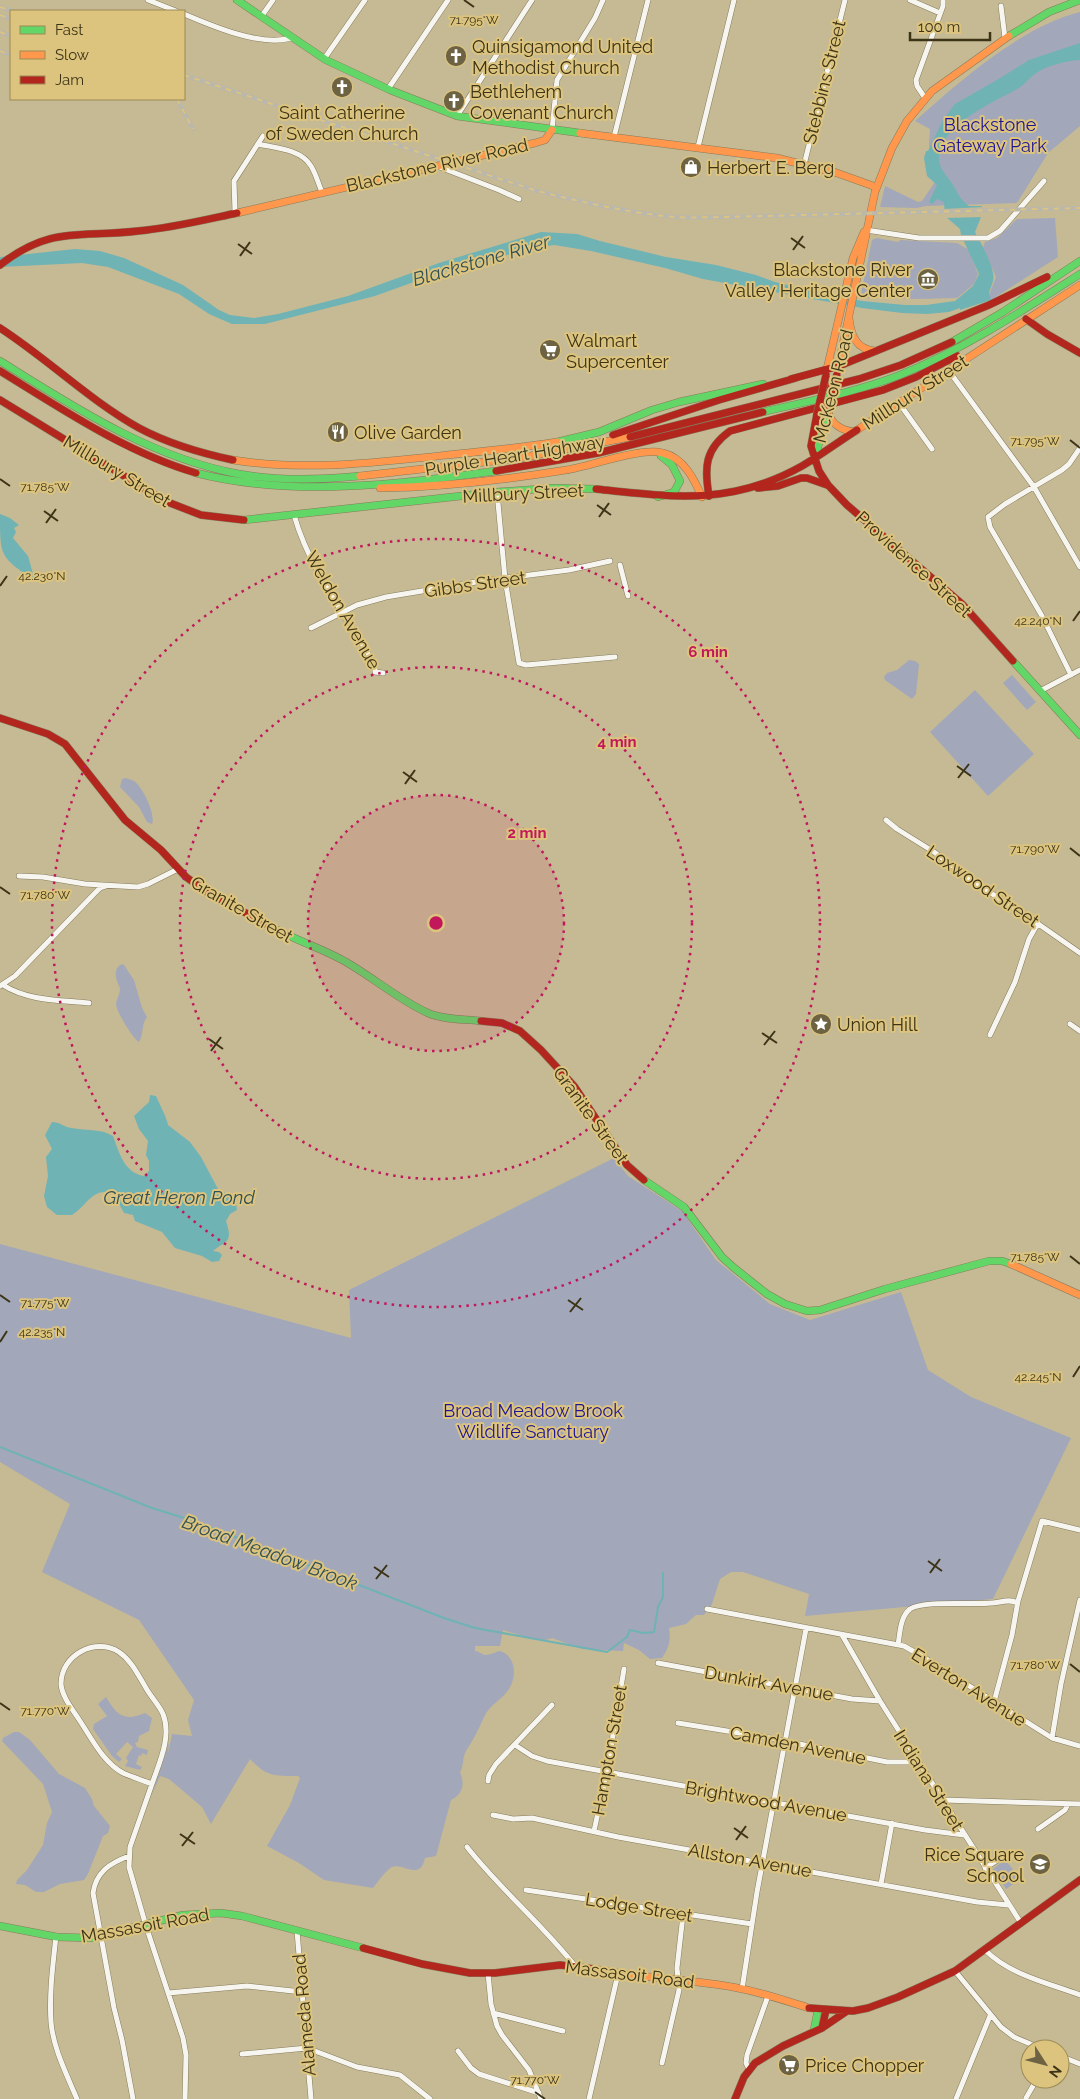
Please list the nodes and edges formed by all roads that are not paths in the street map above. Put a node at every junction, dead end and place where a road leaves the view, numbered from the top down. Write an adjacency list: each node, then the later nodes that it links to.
1 (148, 0): 15 (street)
2 (237, 0): 18 (main road)
3 (273, 0): 18 (street)
4 (366, 0): 21 (street)
5 (448, 0): 22 (street)
6 (532, 0): 24 (street)
7 (603, 0): 25 (street)
8 (648, 0): 27 (street)
9 (734, 0): 29 (street)
10 (845, 0): 31 (street, Stebbins Street)
11 (910, 0): 16 (street)
12 (943, 0): 16 (street)
13 (1075, 1): 20 (main road, McKeon Road)
14 (1002, 6): 20 (street)
15 (173, 10)
16 (940, 13): 23 (street)
17 (185, 14): 19 (street)
18 (261, 17): 19 (main road)
19 (291, 38): 21 (main road)
20 (1005, 38): 23 (main road, McKeon Road)
21 (324, 59): 22 (main road)
22 (388, 88): 24 (main road)
23 (925, 98): 33 (main road, McKeon Road)
24 (457, 116): 25 (main road)
25 (552, 130): 27 (main road); 30 (main road, Blackstone River Road)
26 (263, 136): 28 (street)
27 (614, 137): 29 (main road)
28 (258, 144): 34 (street); 36 (street)
29 (698, 147): 31 (main road)
30 (434, 165): 34 (main road, Blackstone River Road); 35 (street)
31 (804, 165): 33 (main road)
32 (1044, 181): 37 (street)
33 (876, 187): 37 (main road, McKeon Road)
34 (322, 192): 36 (main road, Blackstone River Road)
35 (519, 199)
36 (235, 212): 39 (main road, Blackstone River Road)
37 (866, 230): 43 (main road, McKeon Road); 52 (main road, McKeon Road)
38 (1080, 260): 46 (main road); 61 (main road, Purple Heart Highway)
39 (0, 265)
40 (1080, 274): 42 (main road, Purple Heart Highway)
41 (1080, 285): 44 (main road, Millbury Street)
42 (1028, 308): 64 (main road, Purple Heart Highway); 69 (main road)
43 (849, 318): 46 (main road); 49 (main road, McKeon Road)
44 (1026, 319): 47 (main road); 50 (main road, Millbury Street)
45 (0, 328): 53 (main road)
46 (878, 351): 49 (main road)
47 (1080, 353)
48 (0, 361): 61 (main road, Purple Heart Highway)
49 (839, 366): 52 (main road); 56 (main road, McKeon Road, bridge)
50 (950, 370): 55 (main road, Millbury Street); 66 (street)
51 (0, 371): 64 (main road, Purple Heart Highway)
52 (826, 373): 53 (main road); 62 (main road, McKeon Road, bridge)
53 (796, 378): 61 (main road)
54 (0, 400): 70 (main road, Millbury Street)
55 (898, 403): 57 (main road, Millbury Street); 59 (street)
56 (828, 411): 57 (main road); 62 (main road, McKeon Road)
57 (854, 432): 62 (main road, Millbury Street)
58 (1080, 448): 66 (street)
59 (932, 449)
60 (654, 452): 64 (main road); 68 (main road); 69 (main road)
61 (553, 453)
62 (815, 457): 63 (main road, Providence Street); 65 (main road, Millbury Street)
63 (828, 485): 65 (main road); 82 (main road, Providence Street)
64 (325, 487)
65 (753, 488): 69 (main road, Millbury Street)
66 (1034, 488): 73 (street); 81 (street)
67 (497, 492): 68 (main road, Millbury Street); 70 (main road, Millbury Street); 74 (street)
68 (658, 497): 69 (main road, Millbury Street)
69 (705, 497)
70 (294, 515): 76 (street, Weldon Avenue)
71 (610, 561): 74 (street, Gibbs Street)
72 (620, 564): 75 (street)
73 (1080, 567)
74 (505, 579): 76 (street, Gibbs Street); 78 (street)
75 (628, 596)
76 (342, 613): 77 (street, Gibbs Street); 80 (street, Weldon Avenue)
77 (311, 628)
78 (616, 657)
79 (1080, 670): 81 (street)
80 (383, 673)
81 (1070, 675): 82 (street)
82 (1040, 691): 84 (main road, Providence Street)
83 (0, 718): 86 (main road, Granite Street)
84 (1080, 735)
85 (886, 820): 89 (street, Loxwood Street)
86 (178, 869): 88 (street); 96 (main road, Granite Street)
87 (19, 876): 88 (street)
88 (108, 885): 91 (street)
89 (1038, 923): 90 (street, Loxwood Street); 95 (street)
90 (1080, 953)
91 (1, 986): 92 (street)
92 (89, 1003)
93 (1070, 1024): 94 (street)
94 (1080, 1031)
95 (990, 1035)
96 (1080, 1295)
97 (1080, 1530): 99 (street)
98 (1080, 1600): 111 (street)
99 (1017, 1603): 103 (street); 108 (street)
100 (707, 1609): 101 (street, Everton Avenue)
101 (806, 1629): 102 (street, Everton Avenue); 106 (street)
102 (842, 1635): 103 (street, Everton Avenue); 107 (street, Indiana Street)
103 (898, 1645): 108 (street, Everton Avenue)
104 (658, 1663): 106 (street, Dunkirk Avenue)
105 (624, 1669): 116 (street, Hampton Street)
106 (795, 1688): 107 (street, Dunkirk Avenue); 112 (street)
107 (880, 1701): 115 (street, Indiana Street)
108 (994, 1702): 111 (street, Everton Avenue)
109 (552, 1705): 113 (street)
110 (678, 1723): 112 (street, Camden Avenue)
111 (1052, 1738): 114 (street, Everton Avenue)
112 (785, 1741): 115 (street, Camden Avenue); 120 (street)
113 (515, 1745): 116 (street, Brightwood Avenue); 117 (street)
114 (1080, 1746)
115 (919, 1762): 119 (street, Indiana Street)
116 (607, 1771): 120 (street, Brightwood Avenue); 126 (street, Hampton Street)
117 (488, 1781)
118 (152, 1784): 118 (street); 129 (street)
119 (942, 1800): 121 (street); 127 (street, Indiana Street)
120 (774, 1802): 124 (street, Brightwood Avenue); 131 (street)
121 (1068, 1804): 122 (street); 125 (street)
122 (1080, 1804)
123 (494, 1815): 126 (street, Allston Avenue)
124 (892, 1823): 127 (street, Brightwood Avenue); 134 (street)
125 (1038, 1829)
126 (594, 1831): 131 (street, Allston Avenue)
127 (964, 1836): 132 (street, Indiana Street)
128 (467, 1847): 146 (street)
129 (129, 1856): 141 (street); 144 (street)
130 (1004, 1856): 132 (street)
131 (763, 1862): 134 (street, Allston Avenue); 139 (street)
132 (985, 1868): 136 (street, Indiana Street)
133 (1080, 1880): 138 (main road, Massasoit Road)
134 (881, 1884): 136 (street, Allston Avenue)
135 (526, 1890): 137 (street, Lodge Street)
136 (1008, 1905): 138 (street, Indiana Street)
137 (683, 1914): 139 (street, Lodge Street); 150 (street)
138 (1021, 1923): 145 (main road, Massasoit Road)
139 (752, 1924): 151 (street)
140 (0, 1926): 143 (main road, Massasoit Road)
141 (146, 1926): 142 (main road, Massasoit Road); 144 (main road, Massasoit Road); 153 (street)
142 (297, 1931): 148 (main road, Massasoit Road); 152 (street, Alameda Road)
143 (56, 1936): 144 (main road, Massasoit Road); 171 (street)
144 (102, 1936): 172 (street)
145 (985, 1950): 147 (main road, Massasoit Road); 154 (street)
146 (575, 1966): 148 (main road, Massasoit Road); 149 (main road, Massasoit Road)
147 (955, 1971): 158 (main road, Massasoit Road); 160 (street)
148 (488, 1973): 159 (street)
149 (618, 1974): 150 (main road, Massasoit Road); 177 (street)
150 (678, 1981): 151 (main road, Massasoit Road); 168 (street)
151 (742, 1989): 155 (main road, Massasoit Road)
152 (302, 1992): 153 (street); 165 (street, Alameda Road)
153 (168, 1993): 173 (street)
154 (1080, 1995)
155 (768, 1996): 156 (main road, Massasoit Road); 169 (street)
156 (818, 2010): 157 (main road, Massasoit Road); 162 (main road)
157 (826, 2010): 158 (main road, Massasoit Road); 161 (main road)
158 (847, 2011): 161 (main road)
159 (493, 2013): 163 (street); 170 (street)
160 (990, 2016): 164 (street); 179 (street)
161 (822, 2028): 162 (main road)
162 (814, 2030): 169 (main road)
163 (563, 2031)
164 (1020, 2040)
165 (307, 2048): 167 (street); 174 (street, Alameda Road); 175 (street)
166 (458, 2050): 170 (street)
167 (242, 2054)
168 (662, 2063)
169 (749, 2069): 178 (main road)
170 (539, 2093): 176 (street)
171 (77, 2099)
172 (133, 2099)
173 (185, 2099)
174 (311, 2099)
175 (430, 2099)
176 (542, 2099)
177 (589, 2099)
178 (735, 2099)
179 (956, 2099)

